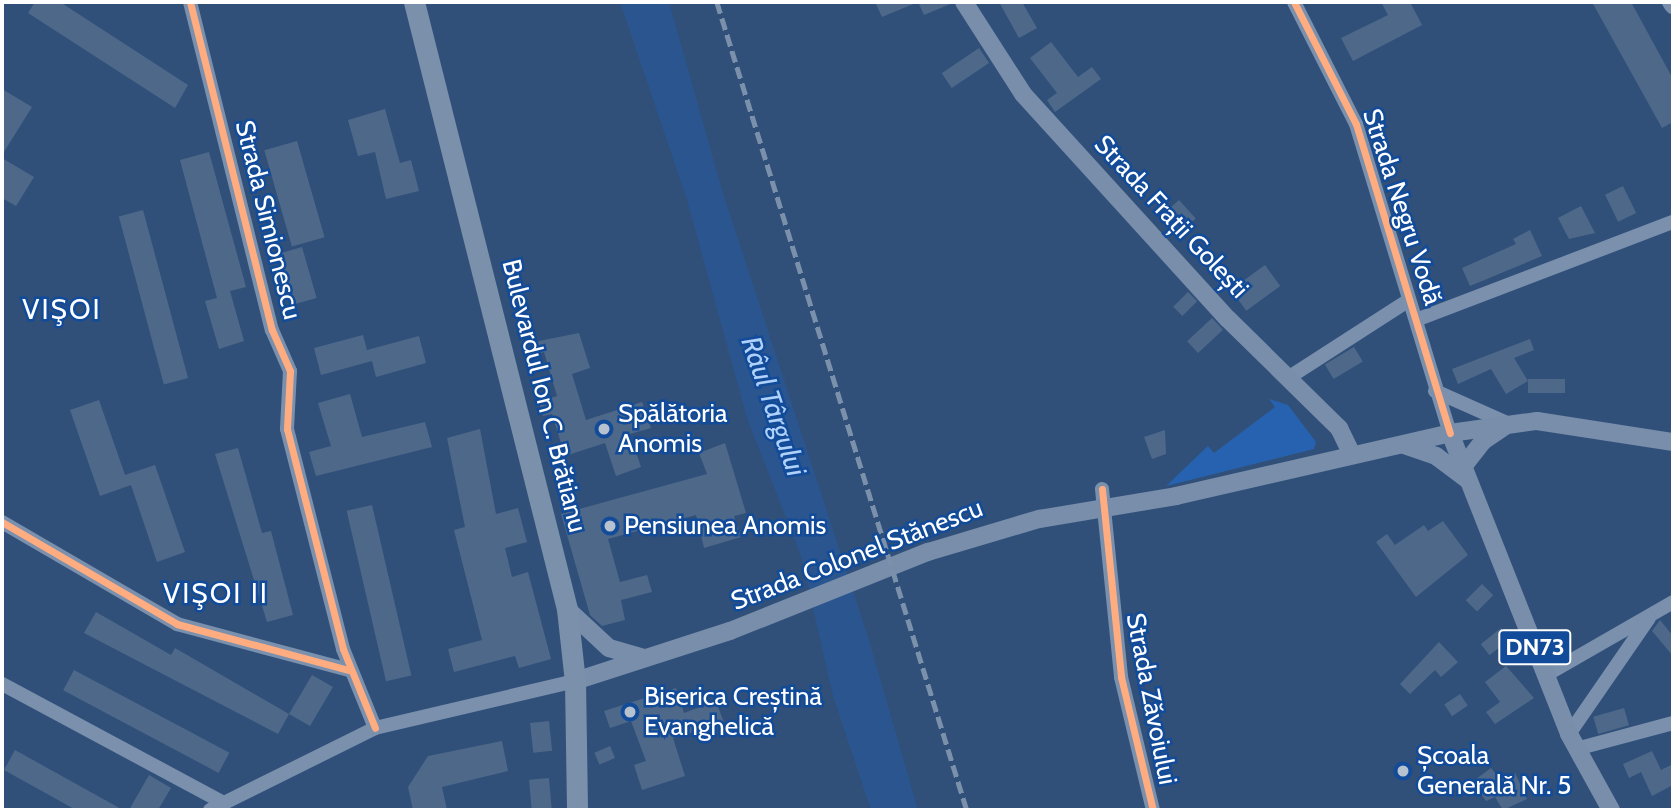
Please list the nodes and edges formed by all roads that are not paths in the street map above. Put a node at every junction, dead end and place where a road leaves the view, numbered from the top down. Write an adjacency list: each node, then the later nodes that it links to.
1 (190, 2): 22 (street, Strada Simionescu)
2 (414, 2): 19 (highway, Bulevardul Ion C. Brătianu)
3 (964, 2): 8 (main road, Strada Frații Golești)
4 (1294, 2): 6 (street, Strada Negru Vodă / DN73)
5 (1673, 222): 7 (street)
6 (1409, 300): 7 (street, Strada Negru Vodă / DN73); 8 (street)
7 (1416, 320): 9 (street, Strada Negru Vodă / DN73)
8 (1288, 378): 14 (main road, Strada Frații Golești)
9 (1436, 391): 10 (street); 11 (street, Strada Negru Vodă / DN73)
10 (1510, 424): 11 (main road, Strada Colonel Stănescu); 12 (main road, Strada Colonel Stănescu); 15 (main road)
11 (1450, 433): 13 (main road, Strada Colonel Stănescu); 15 (main road, Strada Negru Vodă / DN73)
12 (1673, 442)
13 (1397, 444): 14 (main road, Strada Colonel Stănescu); 15 (main road)
14 (1352, 455): 21 (main road, Strada Colonel Stănescu)
15 (1464, 474): 23 (main road, Strada Negru Vodă / DN73)
16 (1102, 489): 32 (street, Strada Zăvoiului)
17 (2, 522): 22 (street)
18 (1673, 602): 20 (street)
19 (567, 609): 21 (main road); 24 (highway, Bulevardul Ion C. Brătianu)
20 (1652, 614): 23 (street); 28 (street)
21 (652, 659): 24 (main road, Strada Colonel Stănescu)
22 (349, 670): 27 (street, Strada Simionescu)
23 (1546, 675): 28 (main road, Strada Negru Vodă / DN73)
24 (575, 681): 27 (street); 31 (highway, Bulevardul Ion C. Brătianu)
25 (2, 684): 29 (street)
26 (1673, 723): 28 (street)
27 (375, 728): 29 (street)
28 (1573, 742): 33 (main road, Strada Negru Vodă / DN73)
29 (224, 803): 30 (street)
30 (210, 810)
31 (577, 810)
32 (1153, 810)
33 (1611, 810)

